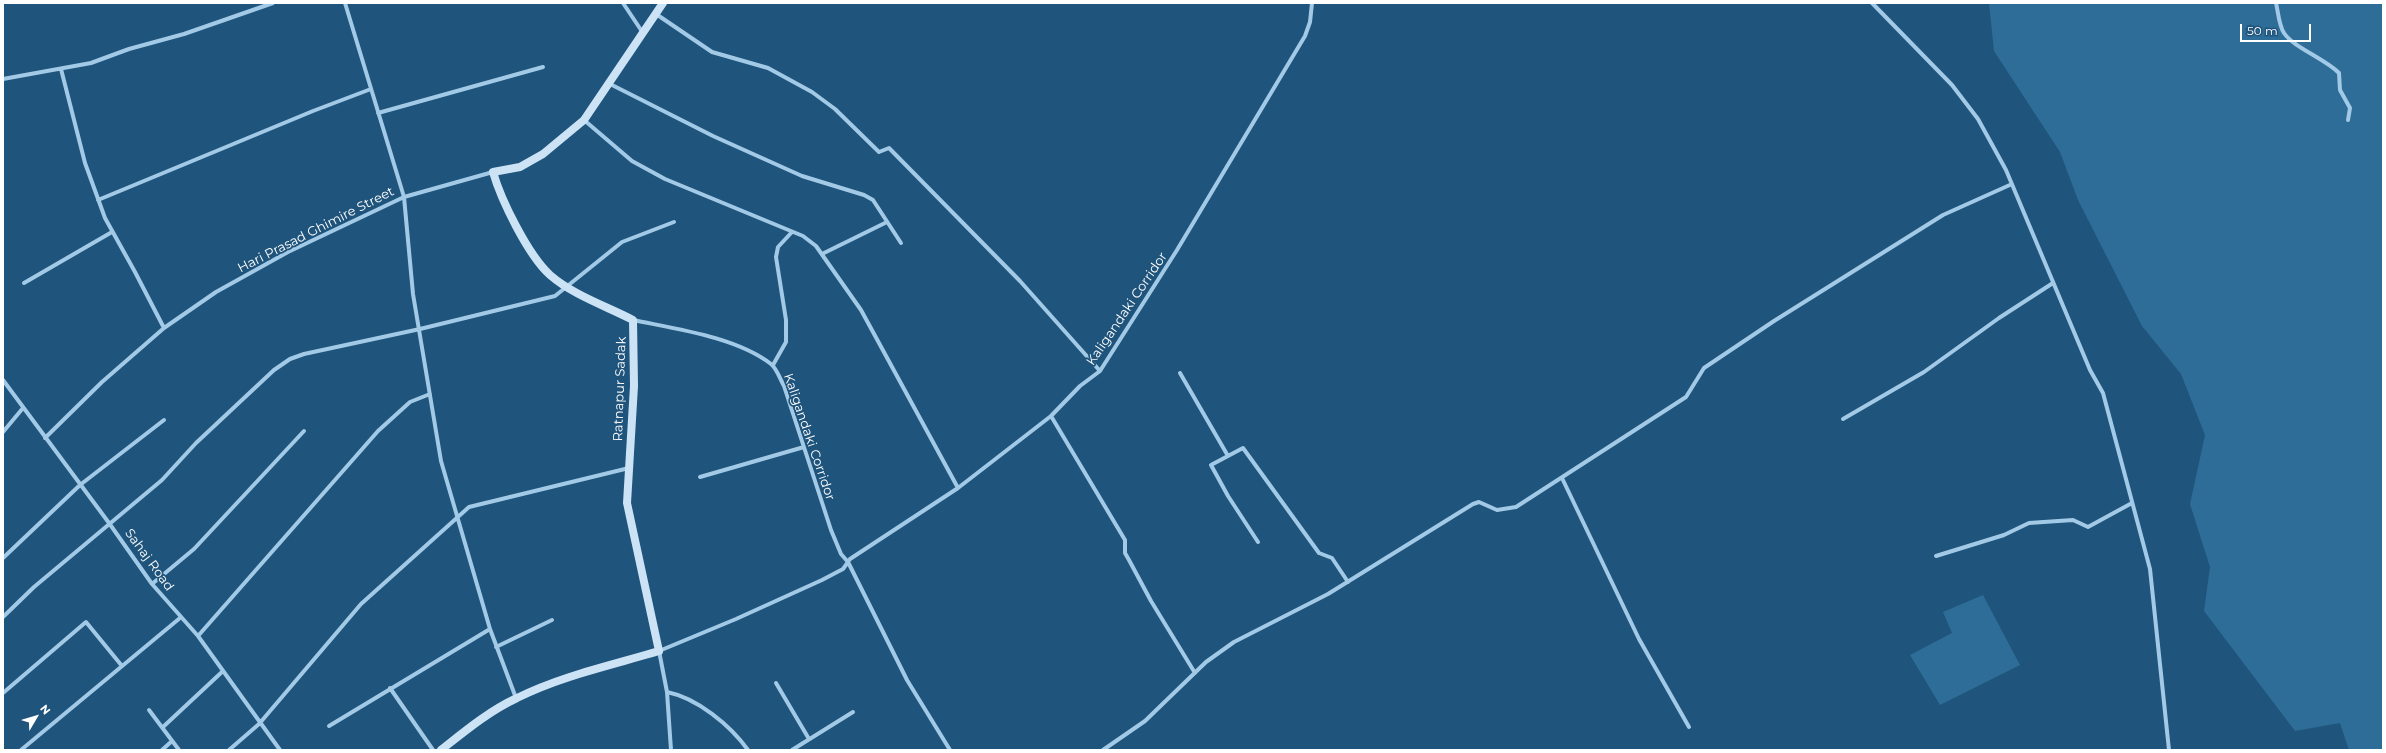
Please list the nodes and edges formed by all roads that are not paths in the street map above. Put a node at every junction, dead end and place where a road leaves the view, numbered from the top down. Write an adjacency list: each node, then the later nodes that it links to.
1 (273, 3): 11 (street)
2 (345, 3): 14 (street, Hari Prasad Ghimire Street)
3 (623, 3): 9 (street)
4 (663, 3): 8 (main road)
5 (1312, 3): 35 (street, Kaligandaki Corridor)
6 (1872, 3): 19 (street)
7 (2276, 3): 17 (street)
8 (656, 14): 9 (main road); 35 (street)
9 (644, 33): 13 (main road)
10 (543, 67): 15 (street)
11 (61, 69): 12 (street); 21 (street)
12 (3, 79)
13 (610, 84): 16 (main road); 23 (street)
14 (371, 88): 15 (street, Hari Prasad Ghimire Street); 21 (street)
15 (378, 113): 20 (street, Hari Prasad Ghimire Street)
16 (584, 120): 18 (main road); 25 (street)
17 (2348, 120)
18 (493, 172): 20 (street); 30 (main road, Ratnapur Sadak)
19 (2012, 184): 29 (street); 50 (street)
20 (404, 197): 32 (street, Hari Prasad Ghimire Street); 33 (street)
21 (98, 200): 24 (street)
22 (674, 222): 30 (street)
23 (887, 222): 26 (street); 27 (street)
24 (112, 232): 28 (street); 32 (street)
25 (792, 232): 27 (street); 34 (street)
26 (901, 243)
27 (822, 254): 52 (street)
28 (24, 283)
29 (2053, 283): 41 (street); 53 (street)
30 (568, 287): 31 (main road, Ratnapur Sadak); 33 (street)
31 (633, 320): 34 (street, Kaligandaki Corridor); 48 (main road, Ratnapur Sadak)
32 (164, 328): 45 (street, Hari Prasad Ghimire Street)
33 (420, 329): 38 (street); 55 (street)
34 (773, 365): 46 (street, Kaligandaki Corridor)
35 (1100, 371): 40 (street, Kaligandaki Corridor)
36 (1180, 373): 47 (street)
37 (3, 380): 39 (street, Sahaj Road)
38 (430, 394): 54 (street); 66 (street)
39 (23, 408): 44 (street); 45 (street, Sahaj Road)
40 (1051, 416): 52 (street, Kaligandaki Corridor); 71 (street)
41 (1843, 419)
42 (164, 420): 51 (street)
43 (304, 431): 61 (street)
44 (3, 432)
45 (45, 438): 51 (street, Sahaj Road)
46 (804, 447): 49 (street); 59 (street, Kaligandaki Corridor)
47 (1228, 456): 56 (street); 60 (street)
48 (628, 468): 54 (street); 68 (main road, Ratnapur Sadak)
49 (700, 477)
50 (1562, 478): 60 (street); 82 (street)
51 (80, 485): 55 (street, Sahaj Road); 58 (street)
52 (958, 488): 59 (street, Kaligandaki Corridor)
53 (2132, 503): 57 (street); 97 (street)
54 (456, 518): 65 (street); 79 (street)
55 (110, 523): 61 (street, Sahaj Road); 62 (street)
56 (1258, 542)
57 (1936, 556)
58 (3, 558)
59 (848, 562): 68 (street); 95 (street, Kaligandaki Corridor)
60 (1348, 582): 71 (street)
61 (152, 584): 63 (street, Sahaj Road)
62 (3, 617)
63 (180, 618): 66 (street, Sahaj Road); 69 (street)
64 (552, 620): 67 (street)
65 (490, 629): 67 (street); 73 (street)
66 (198, 636): 70 (street, Sahaj Road)
67 (496, 648): 76 (street)
68 (659, 651): 74 (street); 76 (main road)
69 (122, 666): 75 (street); 85 (street)
70 (223, 671): 79 (street, Sahaj Road); 81 (street)
71 (1195, 673): 96 (street)
72 (776, 683): 83 (street)
73 (390, 688): 80 (street); 90 (street)
74 (667, 692): 92 (street); 93 (street)
75 (3, 693)
76 (516, 698): 91 (main road)
77 (149, 710): 81 (street)
78 (853, 712): 83 (street)
79 (260, 724): 88 (street); 89 (street, Sahaj Road)
80 (330, 726)
81 (163, 727): 84 (street)
82 (1689, 727)
83 (809, 739): 94 (street)
84 (172, 741): 86 (street); 87 (street)
85 (21, 750)
86 (162, 750)
87 (179, 750)
88 (229, 750)
89 (280, 750)
90 (433, 750)
91 (441, 750)
92 (671, 750)
93 (748, 750)
94 (792, 750)
95 (950, 750)
96 (1102, 750)
97 (2169, 750)

